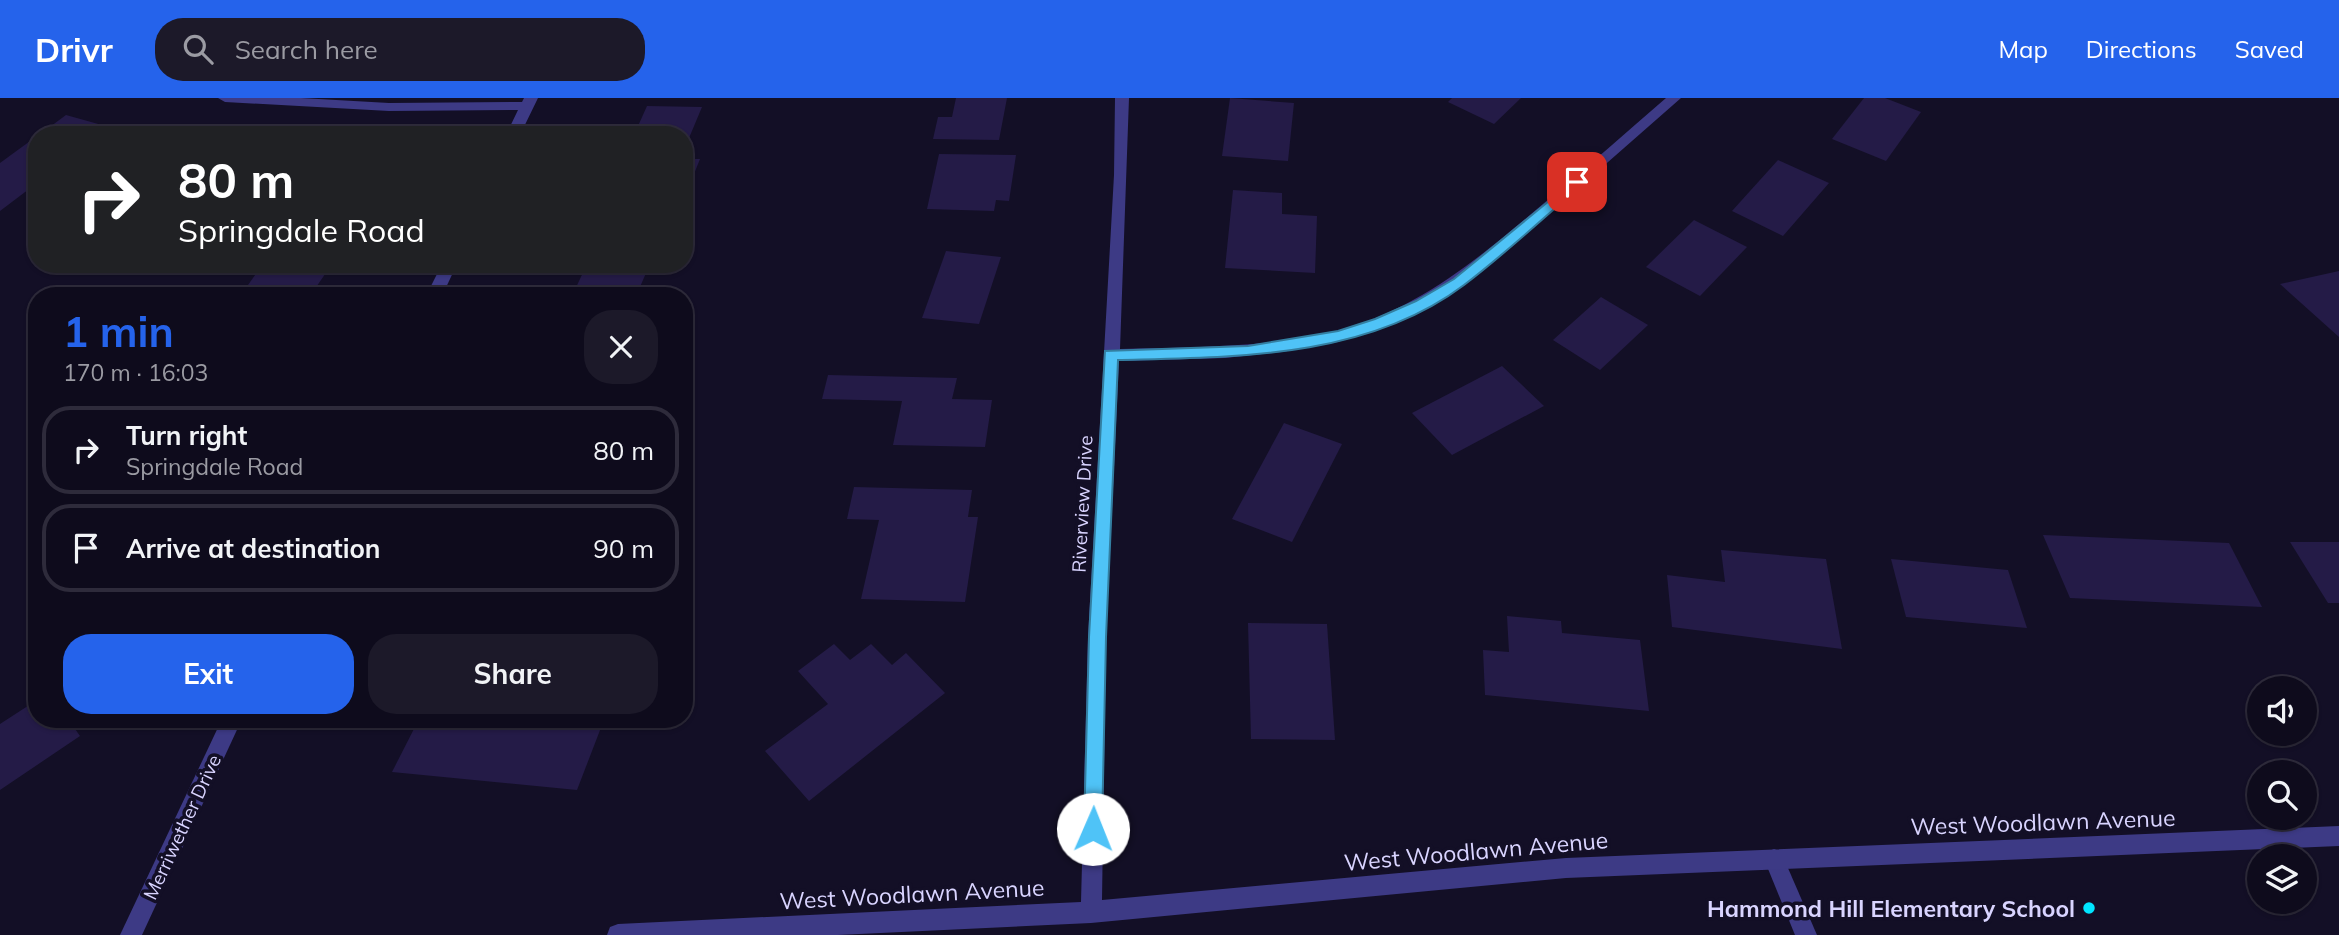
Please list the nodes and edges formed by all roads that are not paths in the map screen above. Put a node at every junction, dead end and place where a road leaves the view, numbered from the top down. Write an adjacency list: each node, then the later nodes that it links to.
1 (225, 98): 4 (street)
2 (1122, 98): 6 (street, Riverview Drive)
3 (1674, 98): 6 (street)
4 (529, 102): 5 (street)
5 (517, 126)
6 (1111, 355): 10 (street, Riverview Drive)
7 (228, 728): 12 (street, Merriwether Drive)
8 (2339, 836): 9 (street, West Woodlawn Avenue)
9 (1774, 859): 10 (street, West Woodlawn Avenue); 14 (street)
10 (1091, 912): 11 (street, West Woodlawn Avenue)
11 (766, 931): 13 (street, West Woodlawn Avenue)
12 (131, 935)
13 (618, 935)
14 (1806, 935)

